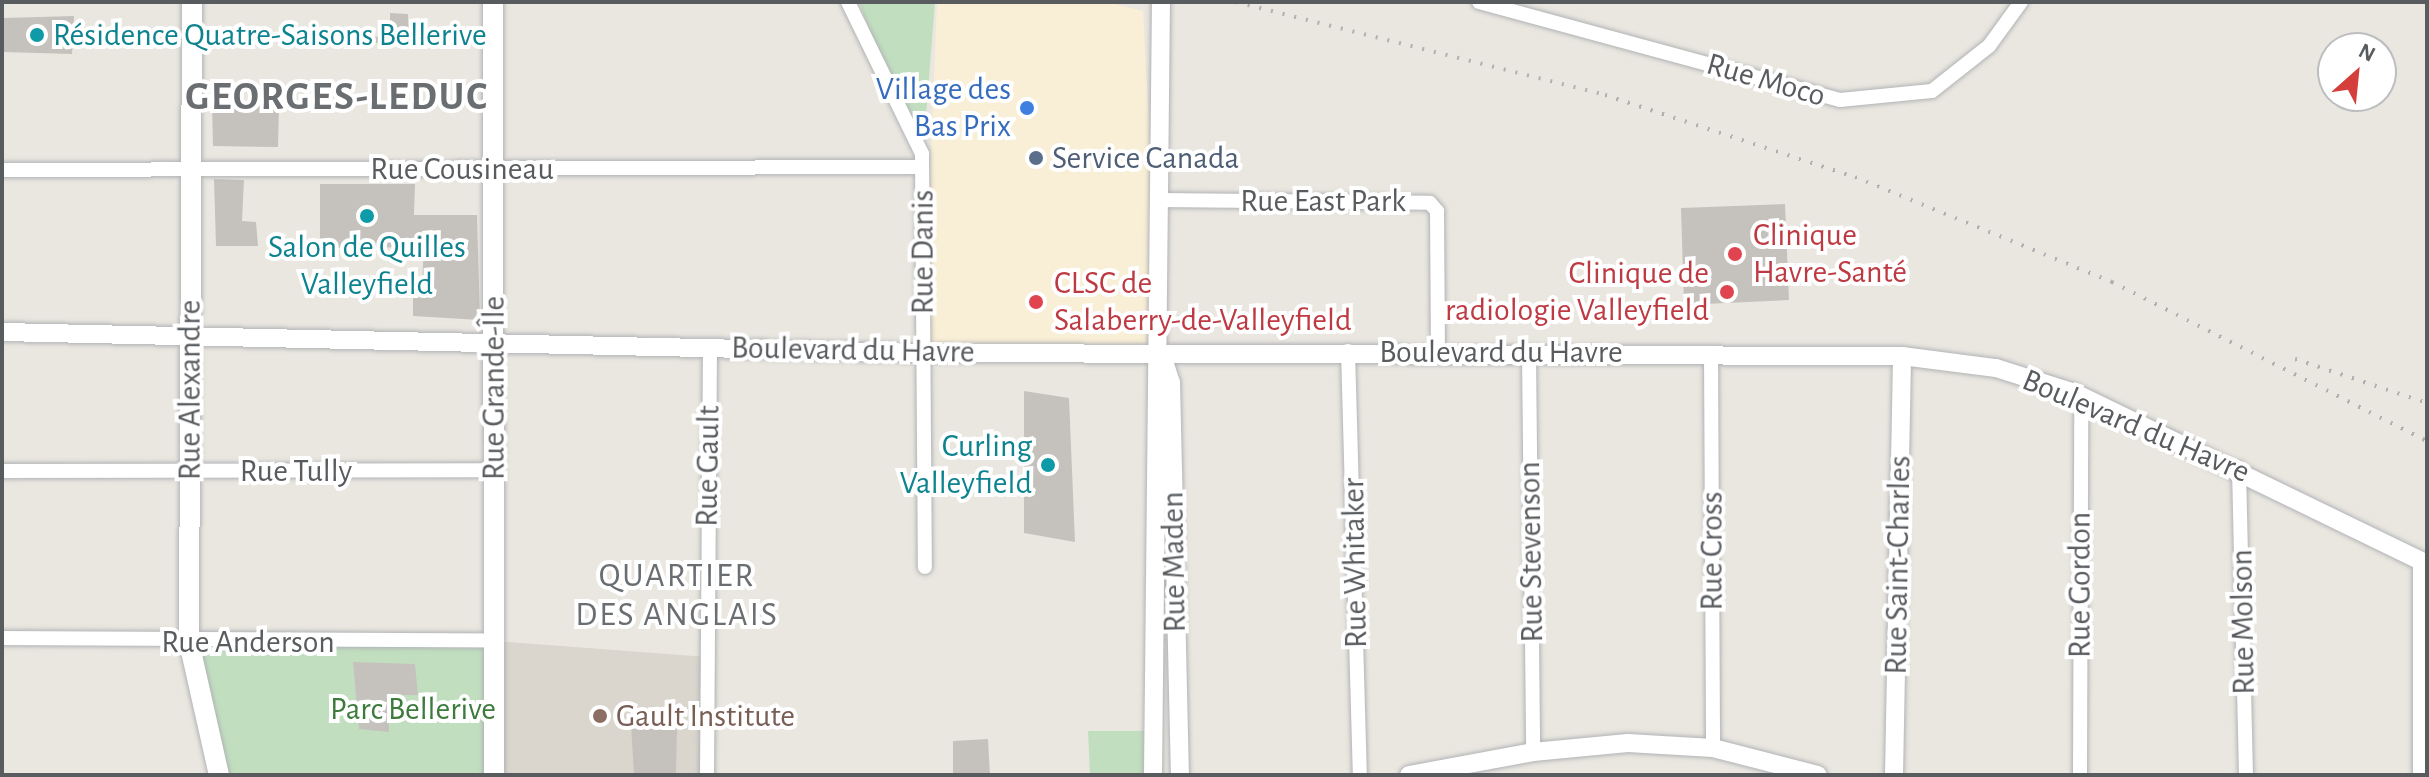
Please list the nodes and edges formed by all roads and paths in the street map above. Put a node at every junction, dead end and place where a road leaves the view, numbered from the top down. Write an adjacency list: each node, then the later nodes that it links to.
1 (192, 2): 10 (main road, Rue Alexandre)
2 (493, 2): 8 (main road, Rue Grande-Île)
3 (848, 2): 7 (street, Rue Danis)
4 (1161, 2): 11 (street, Rue Maden)
5 (1479, 2): 6 (street, Rue Moco)
6 (2021, 2)
7 (922, 167): 8 (street, Rue Cousineau); 18 (street, Rue Danis)
8 (493, 168): 10 (street, Rue Cousineau); 14 (main road, Rue Grande-Île)
9 (2, 170): 10 (street, Rue Cousineau)
10 (191, 170): 13 (main road, Rue Alexandre)
11 (1159, 200): 17 (street, Rue Maden); 19 (street, Rue East Park)
12 (2, 332): 13 (street, Boulevard du Havre)
13 (190, 336): 14 (street, Boulevard du Havre); 27 (main road, Rue Alexandre)
14 (494, 343): 15 (street, Boulevard du Havre); 25 (main road, Rue Grande-Île)
15 (710, 348): 18 (street, Boulevard du Havre); 37 (street, Rue Gault)
16 (1348, 351): 17 (street, Boulevard du Havre); 19 (street, Boulevard du Havre); 40 (street, Rue Whitaker)
17 (1161, 352): 18 (street, Boulevard du Havre); 38 (street, Rue Maden); 39 (street, Rue Maden)
18 (923, 353): 29 (street, Rue Danis)
19 (1438, 353): 20 (street, Boulevard du Havre)
20 (1529, 353): 21 (street, Boulevard du Havre); 34 (street, Rue Stevenson)
21 (1711, 353): 22 (street, Boulevard du Havre); 33 (street, Rue Cross)
22 (1902, 356): 23 (street, Boulevard du Havre); 43 (street, Rue Saint-Charles)
23 (2081, 396): 24 (street, Boulevard du Havre); 44 (street, Rue Gordon)
24 (2239, 468): 28 (street, Boulevard du Havre); 45 (street, Rue Molson)
25 (494, 470): 27 (street, Rue Tully); 31 (main road, Rue Grande-Île)
26 (2, 471): 27 (street, Rue Tully)
27 (190, 471): 32 (main road, Rue Alexandre)
28 (2424, 562): 46 (street)
29 (925, 567)
30 (2, 638): 32 (street, Rue Anderson)
31 (494, 641): 32 (street, Rue Anderson); 36 (main road, Rue Grande-Île)
32 (189, 642): 35 (main road, Rue Alexandre)
33 (1713, 748): 34 (street); 42 (street)
34 (1533, 752): 41 (street)
35 (219, 775)
36 (494, 775)
37 (707, 775)
38 (1153, 775)
39 (1180, 775)
40 (1360, 775)
41 (1409, 775)
42 (1818, 775)
43 (1894, 775)
44 (2080, 775)
45 (2246, 775)
46 (2420, 775)

